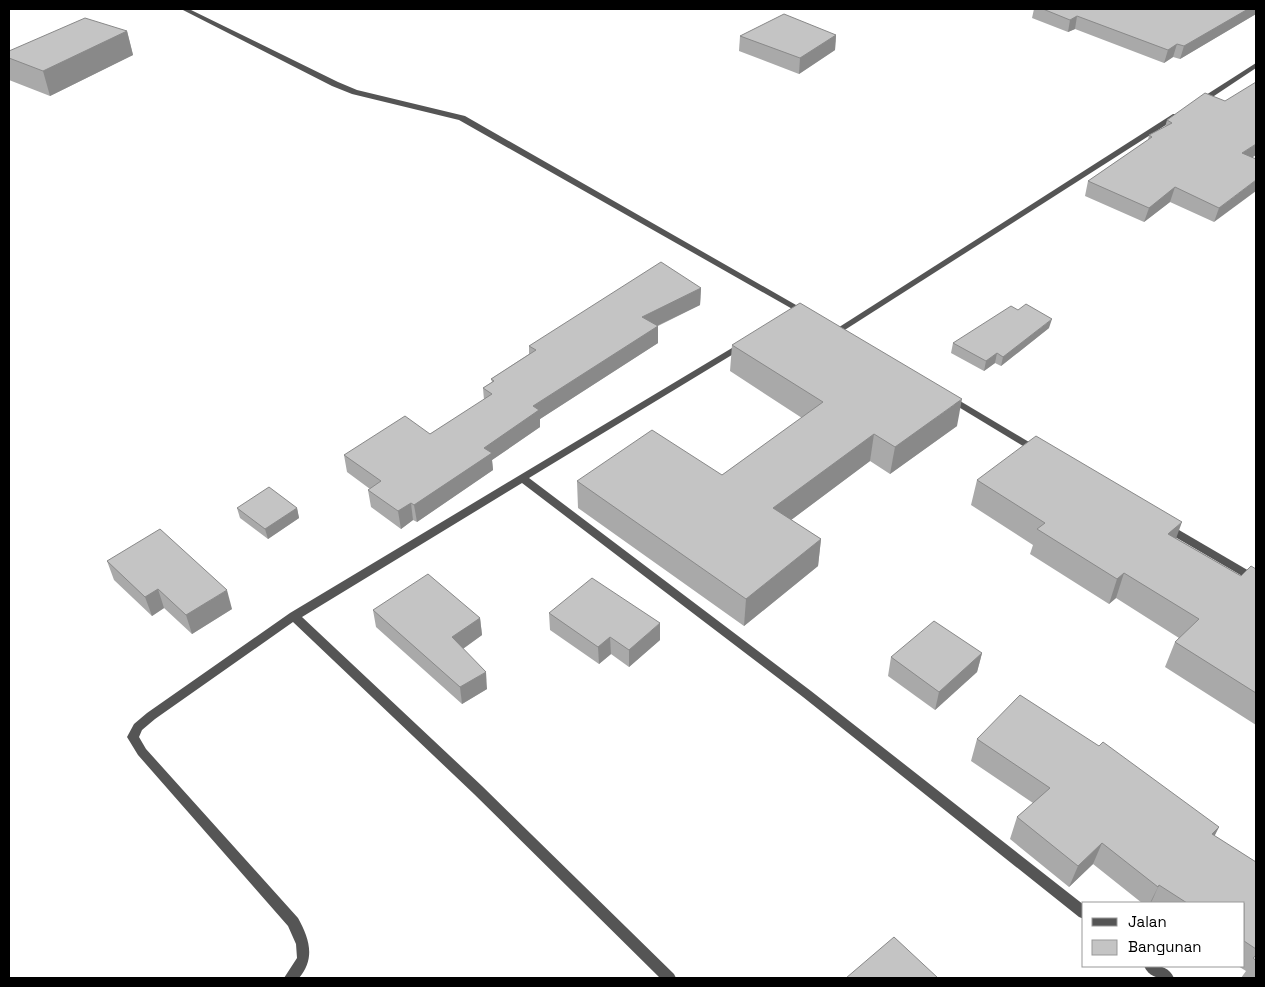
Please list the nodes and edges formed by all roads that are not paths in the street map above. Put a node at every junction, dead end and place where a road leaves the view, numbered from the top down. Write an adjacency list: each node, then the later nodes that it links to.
1 (184, 9): 5 (street)
2 (1256, 66): 3 (street)
3 (1191, 107)
4 (1183, 112): 6 (street)
5 (815, 319)
6 (837, 332)
7 (750, 341): 10 (street)
8 (938, 391): 9 (street)
9 (1048, 456)
10 (522, 478): 13 (street); 14 (street)
11 (1157, 522): 12 (street)
12 (1256, 580)
13 (294, 616): 16 (street); 17 (street)
14 (1082, 911)
15 (1152, 967): 18 (street)
16 (291, 978)
17 (669, 978)
18 (1167, 978)

